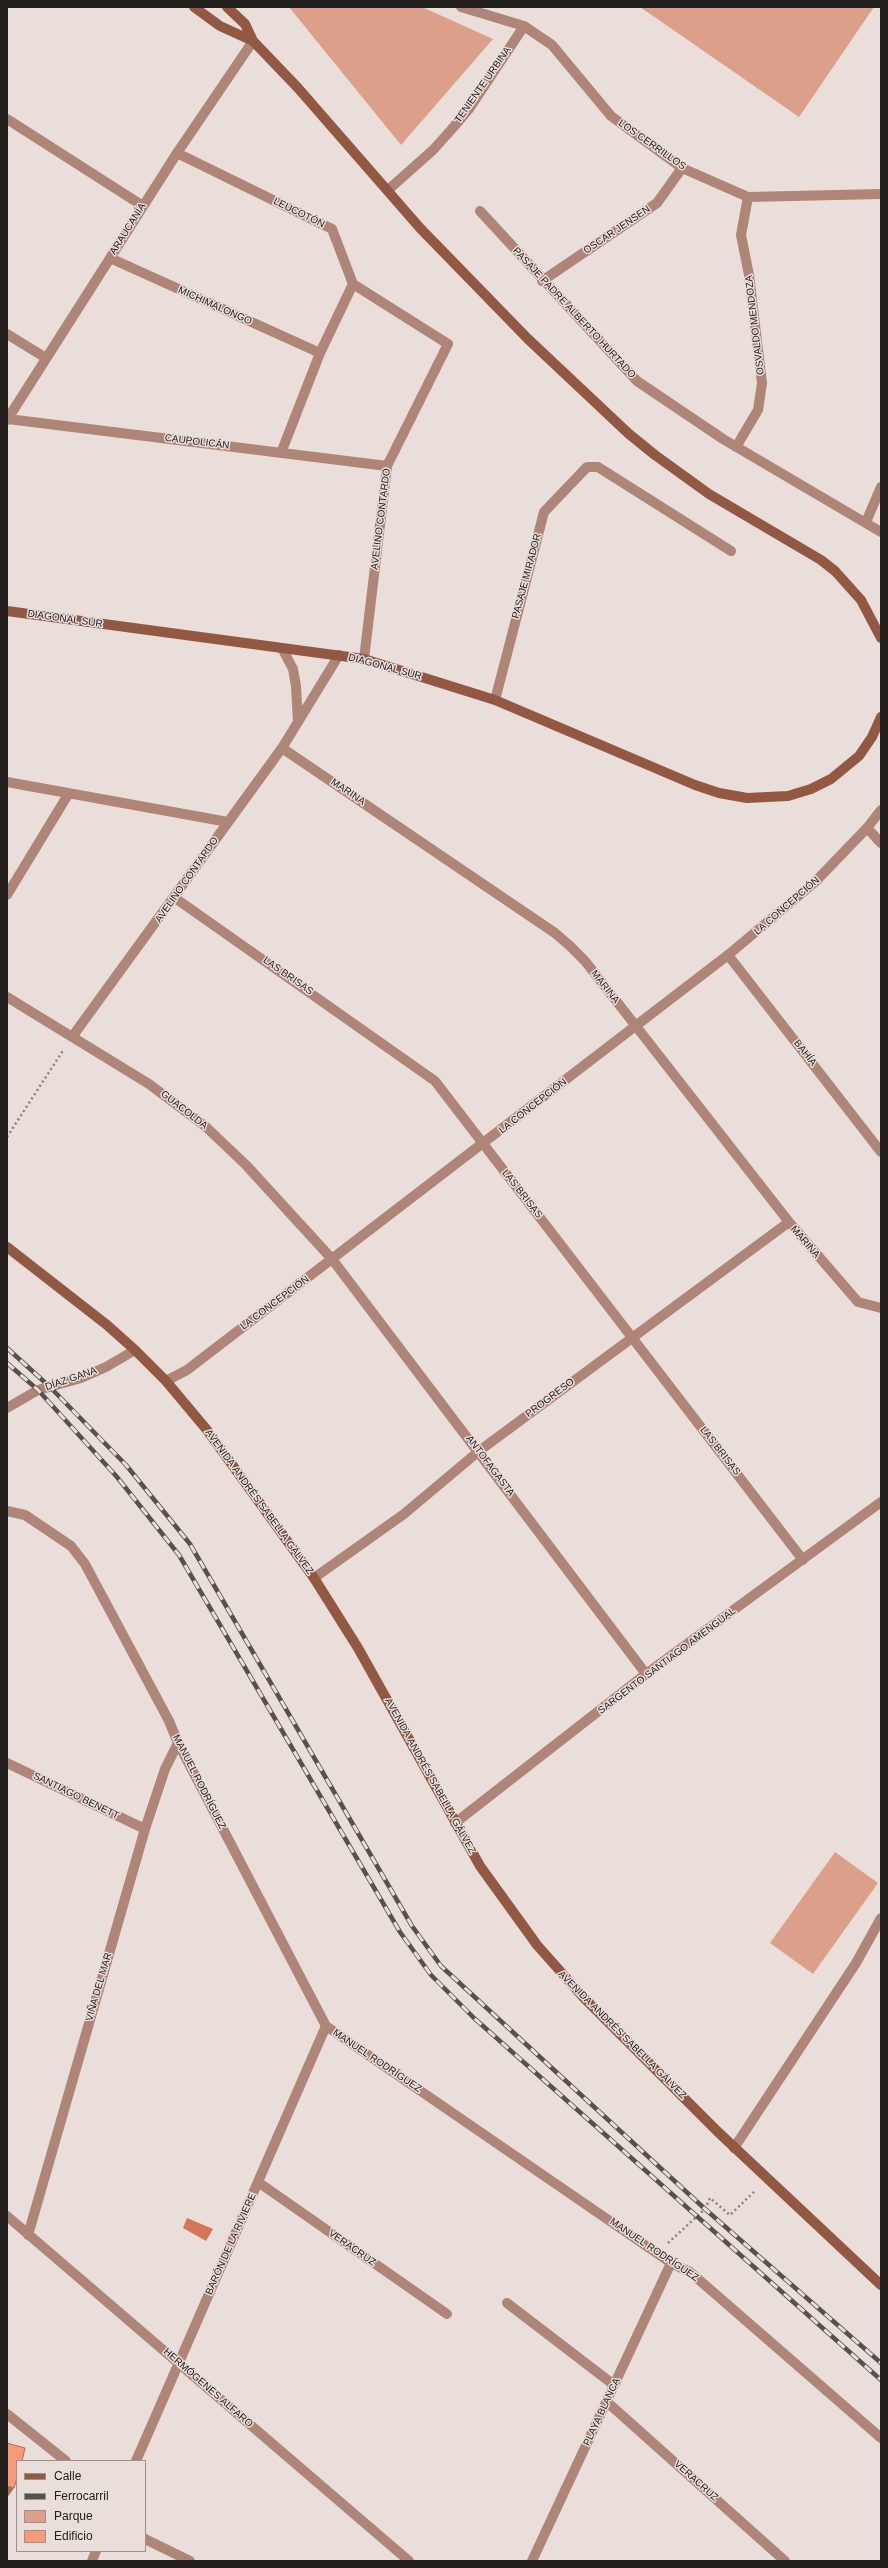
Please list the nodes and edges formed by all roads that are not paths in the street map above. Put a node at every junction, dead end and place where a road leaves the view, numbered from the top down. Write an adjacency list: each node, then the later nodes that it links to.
1 (194, 7): 5 (main road)
2 (227, 7): 5 (main road)
3 (461, 7): 4 (street, LOS CERRILLOS)
4 (524, 26): 8 (street, LOS CERRILLOS); 9 (street, TENIENTE URBINA)
5 (253, 41): 7 (street, ARAUCANÍA); 9 (main road)
6 (7, 119): 12 (street)
7 (177, 153): 12 (street, ARAUCANÍA); 16 (street, LEUCOTÓN)
8 (682, 168): 11 (street, LOS CERRILLOS); 15 (street, OSCAR JENSEN)
9 (388, 190): 29 (main road)
10 (881, 194): 11 (street, LOS CERRILLOS)
11 (748, 198): 21 (street, OSVALDO MENDOZA)
12 (143, 206): 14 (street, ARAUCANÍA)
13 (480, 211): 15 (street, PASAJE PADRE ALBERTO HURTADO)
14 (110, 258): 18 (street, MICHIMALONGO); 19 (street, ARAUCANÍA)
15 (542, 281): 21 (street, PASAJE PADRE ALBERTO HURTADO)
16 (354, 284): 18 (street); 23 (street, AVELINO CONTARDO)
17 (7, 334): 19 (street)
18 (320, 353): 22 (street)
19 (46, 358): 20 (street, ARAUCANÍA)
20 (7, 419): 22 (street, CAUPOLICÁN)
21 (736, 447): 25 (street, PASAJE PADRE ALBERTO HURTADO)
22 (281, 453): 23 (street, CAUPOLICÁN)
23 (387, 466): 32 (street, AVELINO CONTARDO)
24 (881, 487): 25 (street)
25 (866, 522): 26 (street, PASAJE PADRE ALBERTO HURTADO)
26 (881, 532)
27 (731, 551): 33 (street, PASAJE MIRADOR)
28 (7, 611): 30 (main road, DIAGONAL SUR)
29 (881, 638)
30 (282, 648): 31 (main road, DIAGONAL SUR); 35 (street)
31 (339, 655): 32 (main road, DIAGONAL SUR); 35 (street, AVELINO CONTARDO)
32 (364, 659): 33 (main road, DIAGONAL SUR)
33 (495, 700): 34 (main road, DIAGONAL SUR)
34 (881, 717)
35 (298, 722): 36 (street, AVELINO CONTARDO)
36 (282, 748): 40 (street, AVELINO CONTARDO); 47 (street, MARINA)
37 (7, 782): 38 (street)
38 (69, 793): 40 (street); 43 (street)
39 (881, 810): 41 (street, LA CONCEPCIÓN)
40 (228, 822): 44 (street, AVELINO CONTARDO)
41 (868, 828): 42 (street); 45 (street, LA CONCEPCIÓN)
42 (881, 843)
43 (7, 895)
44 (175, 898): 48 (street, AVELINO CONTARDO); 49 (street, LAS BRISAS)
45 (728, 956): 47 (street, LA CONCEPCIÓN); 50 (street, BAHÍA)
46 (7, 997): 48 (street, GUACOLDA)
47 (636, 1027): 49 (street, LA CONCEPCIÓN); 51 (street, MARINA)
48 (72, 1037): 53 (street, GUACOLDA)
49 (484, 1144): 53 (street, LA CONCEPCIÓN); 55 (street, LAS BRISAS)
50 (881, 1152)
51 (788, 1222): 54 (street, MARINA); 55 (street, PROGRESO)
52 (7, 1247): 56 (main road, AVENIDA ANDRÉS SABELLA GÁLVEZ)
53 (332, 1259): 57 (street, LA CONCEPCIÓN); 59 (street, ANTOFAGASTA)
54 (881, 1308)
55 (632, 1337): 59 (street, PROGRESO); 62 (street, LAS BRISAS)
56 (136, 1350): 57 (main road, AVENIDA ANDRÉS SABELLA GÁLVEZ); 58 (street, DÍAZ GANA)
57 (166, 1381): 63 (main road, AVENIDA ANDRÉS SABELLA GÁLVEZ)
58 (7, 1408)
59 (479, 1451): 63 (street, PROGRESO); 64 (street, ANTOFAGASTA)
60 (881, 1502): 62 (street, SARGENTO SANTIAGO AMENGUAL)
61 (7, 1511): 65 (street, MANUEL RODRÍGUEZ)
62 (803, 1560): 64 (street, SARGENTO SANTIAGO AMENGUAL)
63 (314, 1578): 67 (main road, AVENIDA ANDRÉS SABELLA GÁLVEZ)
64 (646, 1674): 67 (street, SARGENTO SANTIAGO AMENGUAL)
65 (178, 1743): 68 (street, VIÑA DEL MAR); 70 (street, MANUEL RODRÍGUEZ)
66 (7, 1763): 68 (street, SANTIAGO BENETT)
67 (455, 1823): 71 (main road, AVENIDA ANDRÉS SABELLA GÁLVEZ)
68 (144, 1829): 74 (street, VIÑA DEL MAR)
69 (881, 1918): 71 (street)
70 (326, 2026): 72 (street, BARÓN DE LA RIVIERE); 75 (street, MANUEL RODRÍGUEZ)
71 (734, 2148): 76 (main road, AVENIDA ANDRÉS SABELLA GÁLVEZ)
72 (258, 2182): 78 (street, VERACRUZ); 79 (street, BARÓN DE LA RIVIERE)
73 (7, 2216): 74 (street, HERMÓGENES ALFARO)
74 (28, 2235): 79 (street, HERMÓGENES ALFARO)
75 (671, 2263): 80 (street, PLAYA BLANCA); 83 (street, MANUEL RODRÍGUEZ)
76 (881, 2285)
77 (507, 2303): 80 (street)
78 (447, 2314)
79 (178, 2363): 85 (street, BARÓN DE LA RIVIERE); 88 (street, HERMÓGENES ALFARO)
80 (614, 2385): 81 (street, PLAYA BLANCA)
81 (607, 2402): 89 (street, PLAYA BLANCA); 90 (street, VERACRUZ)
82 (7, 2414): 84 (street)
83 (881, 2438)
84 (65, 2460)
85 (136, 2460)
86 (146, 2539): 87 (street)
87 (190, 2561)
88 (409, 2561)
89 (532, 2561)
90 (785, 2561)

